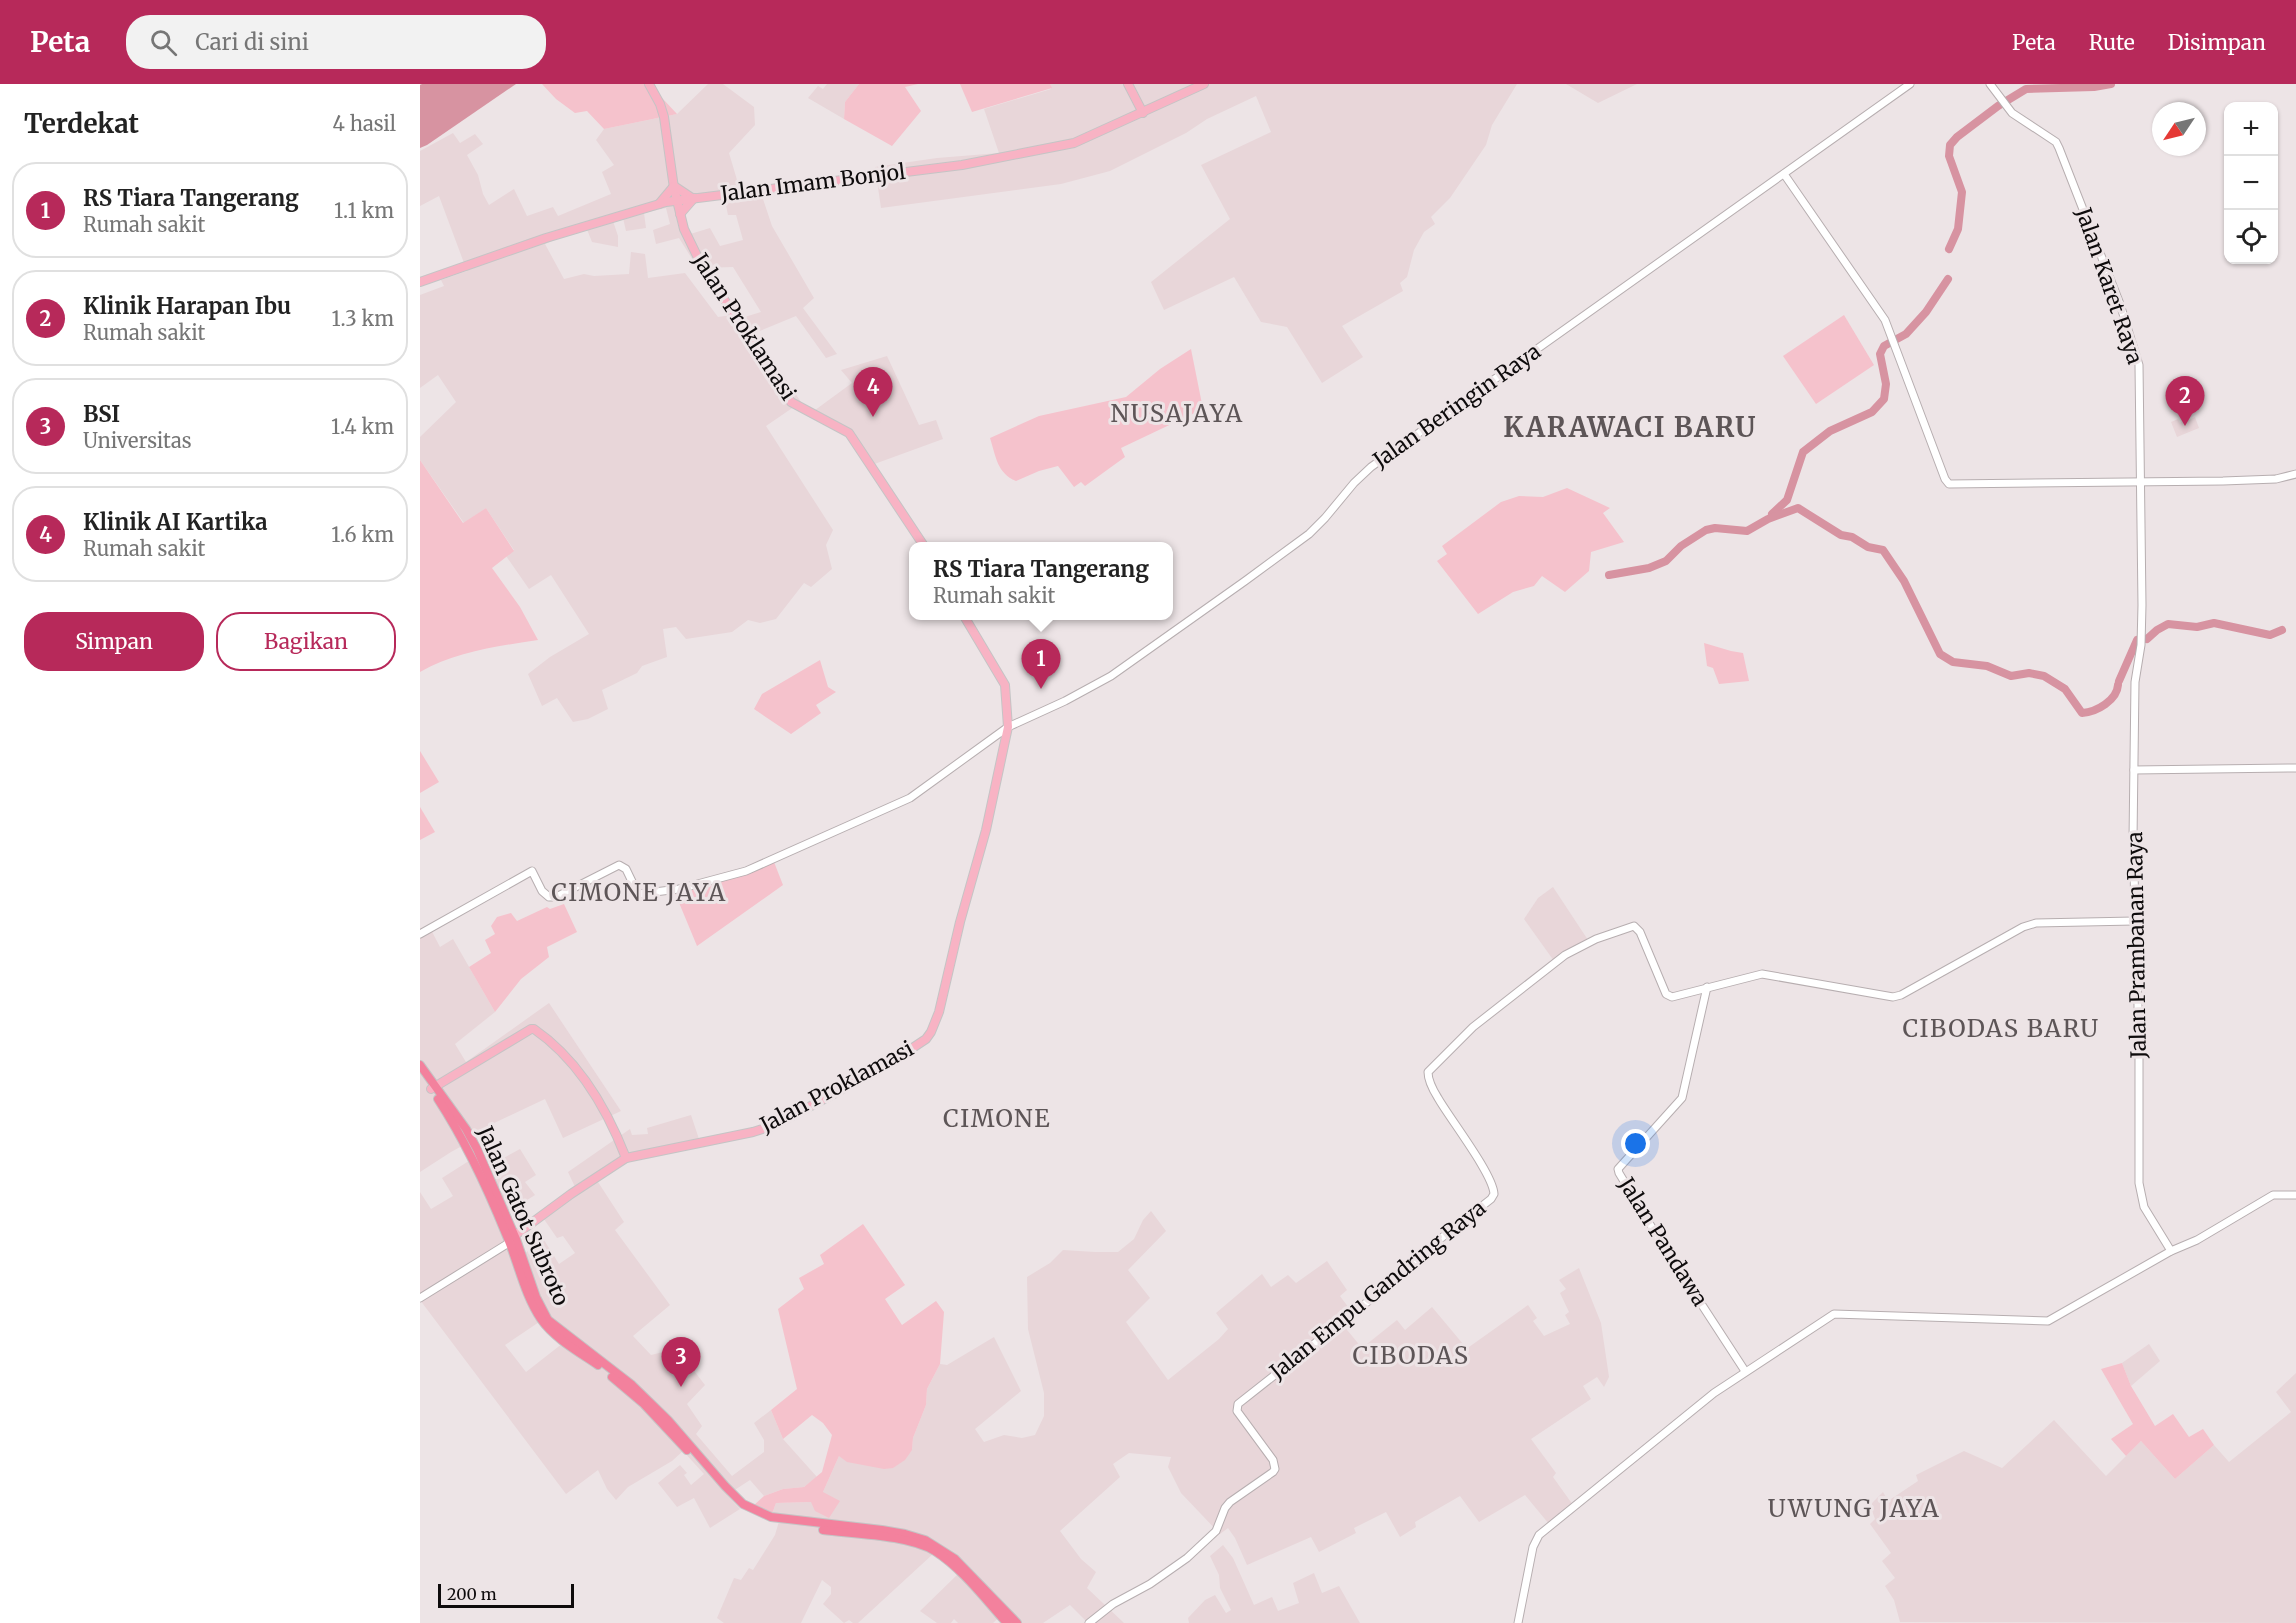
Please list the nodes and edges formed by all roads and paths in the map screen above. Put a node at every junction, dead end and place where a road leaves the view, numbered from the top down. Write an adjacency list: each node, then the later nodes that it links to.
1 (649, 84): 8 (main road, Jalan Proklamasi)
2 (1128, 84): 6 (main road)
3 (1204, 84): 6 (main road, Jalan Imam Bonjol)
4 (1910, 84): 7 (street, Jalan Beringin Raya)
5 (1990, 84): 15 (street, Jalan Karet Raya)
6 (1143, 112): 9 (main road, Jalan Imam Bonjol)
7 (1784, 174): 15 (street); 19 (street, Jalan Beringin Raya)
8 (674, 186): 9 (main road); 10 (main road, Jalan Proklamasi); 11 (main road)
9 (693, 198): 10 (main road, Jalan Imam Bonjol); 12 (main road)
10 (676, 200): 11 (main road, Jalan Imam Bonjol); 12 (main road, Jalan Proklamasi)
11 (659, 204): 13 (main road, Jalan Imam Bonjol)
12 (680, 214): 16 (main road, Jalan Proklamasi)
13 (420, 282)
14 (2296, 474): 15 (street)
15 (2140, 482): 18 (street, Jalan Karet Raya)
16 (921, 542)
17 (967, 620): 19 (main road, Jalan Proklamasi)
18 (2141, 634): 21 (street, Jalan Prambanan Raya)
19 (1008, 727): 23 (street, Jalan Beringin Raya); 28 (main road, Jalan Proklamasi)
20 (2296, 768): 21 (street)
21 (2134, 770): 22 (street, Jalan Prambanan Raya)
22 (2134, 921): 24 (street, Jalan Empu Gandring Raya); 31 (street, Jalan Prambanan Raya)
23 (420, 934)
24 (1707, 987): 33 (street, Jalan Pandawa); 37 (street, Jalan Empu Gandring Raya)
25 (420, 1065): 27 (highway, Jalan Gatot Subroto)
26 (420, 1075): 27 (highway)
27 (433, 1087): 28 (main road); 30 (highway, Jalan Gatot Subroto); 30 (highway, Jalan Gatot Subroto)
28 (626, 1158): 30 (main road, Jalan Proklamasi)
29 (2296, 1195): 31 (street)
30 (512, 1239): 32 (street); 34 (highway, Jalan Gatot Subroto)
31 (2171, 1251): 33 (street)
32 (420, 1298)
33 (1745, 1371): 38 (street)
34 (850, 1530): 35 (highway, Jalan Gatot Subroto); 36 (highway, Jalan Gatot Subroto)
35 (1007, 1623)
36 (1017, 1623)
37 (1089, 1623)
38 (1518, 1623)

